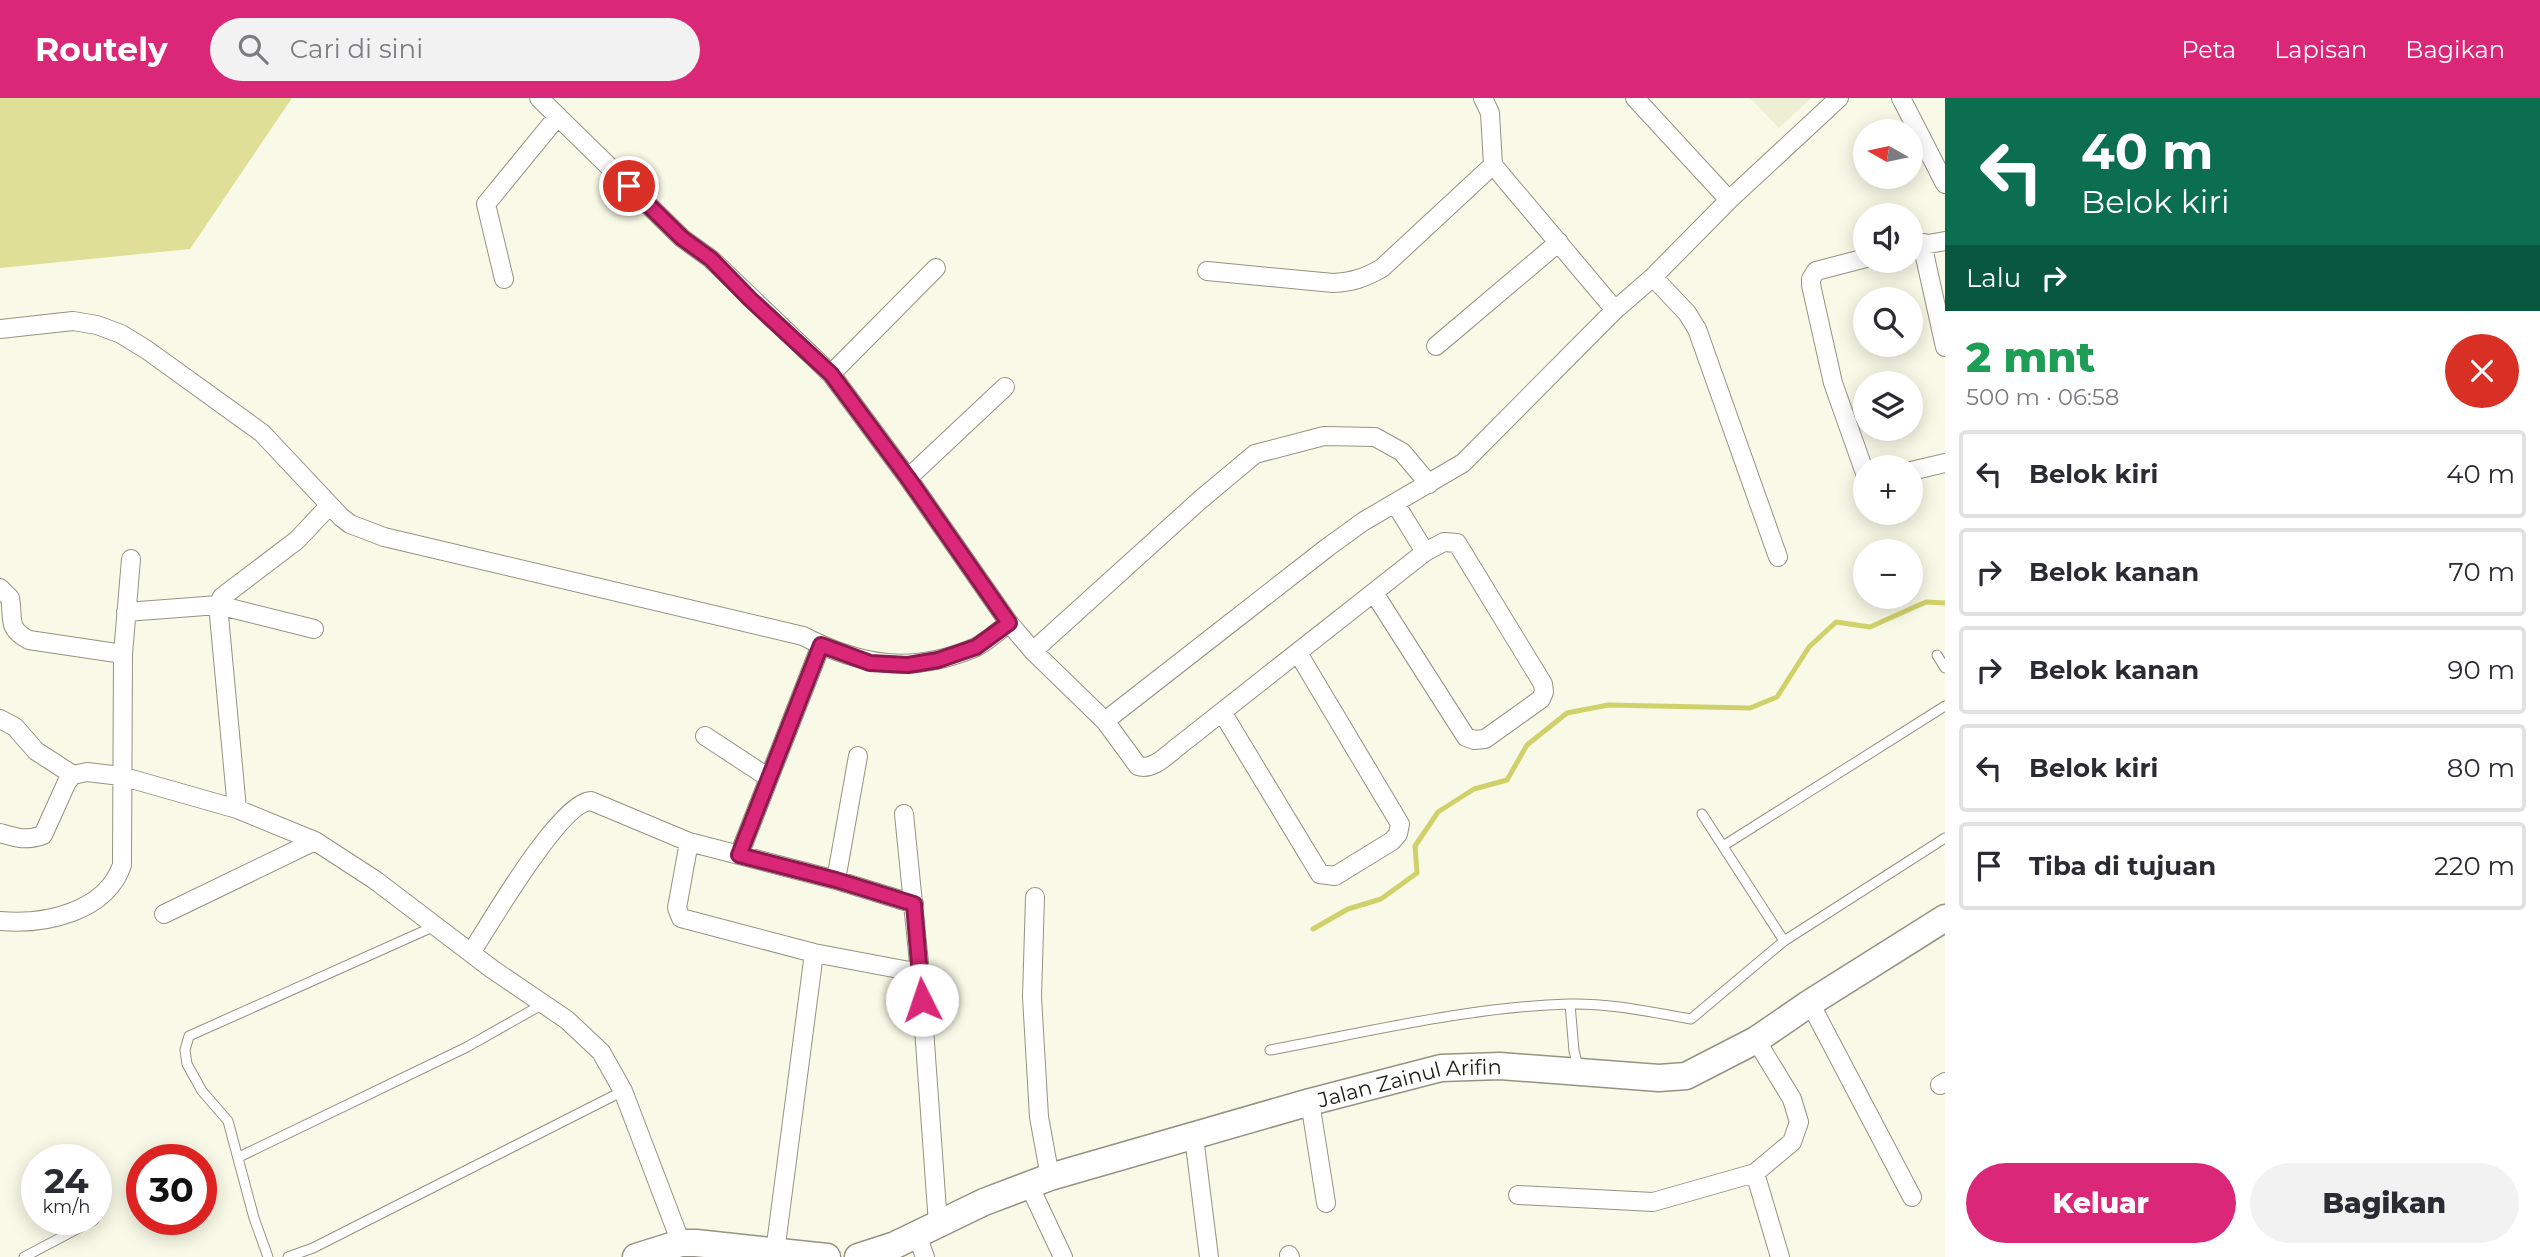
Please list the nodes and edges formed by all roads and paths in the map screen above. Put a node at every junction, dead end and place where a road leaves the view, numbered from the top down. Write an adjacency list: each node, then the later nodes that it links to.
1 (539, 98): 6 (street)
2 (1483, 98): 7 (street)
3 (1635, 98): 9 (street)
4 (1839, 98): 9 (street)
5 (1901, 98): 8 (street)
6 (558, 116): 18 (street); 23 (street)
7 (1493, 165): 11 (street); 16 (street)
8 (1945, 184)
9 (1729, 200): 17 (street)
10 (1945, 240): 12 (street)
11 (1559, 242): 19 (street); 21 (street)
12 (1923, 244)
13 (1923, 254): 22 (street)
14 (1853, 261): 25 (street)
15 (936, 268): 23 (street)
16 (1207, 271)
17 (1653, 277): 19 (street); 33 (street)
18 (504, 279)
19 (1615, 310): 29 (street)
20 (0, 328): 31 (street)
21 (1436, 346)
22 (1945, 347)
23 (831, 374): 28 (street)
24 (1005, 387): 28 (street)
25 (1859, 455)
26 (1945, 463): 27 (street)
27 (1923, 468)
28 (908, 478): 39 (street)
29 (1429, 484): 30 (street); 42 (street)
30 (1395, 503): 32 (street); 50 (street)
31 (329, 506): 37 (street); 41 (street)
32 (1425, 552): 36 (street); 36 (street)
33 (1778, 558)
34 (131, 559): 38 (street)
35 (0, 588): 44 (street)
36 (1374, 593): 43 (street)
37 (218, 605): 38 (street); 40 (street); 56 (street)
38 (126, 612): 44 (street)
39 (1009, 623): 41 (street); 42 (street)
40 (314, 629)
41 (821, 645): 55 (street)
42 (1033, 651): 50 (street)
43 (1298, 653): 48 (street); 48 (street)
44 (123, 654): 54 (street)
45 (1937, 655): 46 (lane)
46 (1945, 668)
47 (1945, 706): 63 (lane)
48 (1222, 712): 50 (street)
49 (0, 719): 53 (street)
50 (1105, 721)
51 (705, 736): 55 (street)
52 (858, 756): 65 (street)
53 (73, 775): 54 (street); 59 (street)
54 (121, 776): 56 (street); 70 (street)
55 (769, 778): 64 (street)
56 (237, 809): 61 (street)
57 (904, 814): 67 (street)
58 (1702, 814): 63 (lane)
59 (0, 833)
60 (1945, 838): 72 (lane)
61 (315, 841): 68 (street); 71 (street)
62 (689, 842): 64 (street); 73 (street); 74 (street)
63 (1723, 846): 72 (lane)
64 (739, 855): 65 (street)
65 (836, 880): 67 (street)
66 (1035, 897): 87 (street)
67 (914, 904): 75 (street)
68 (164, 914)
69 (1945, 918): 77 (street, Jalan Zainul Arifin)
70 (0, 921)
71 (435, 926): 73 (street); 85 (lane)
72 (1784, 941): 78 (lane)
73 (471, 953): 76 (street)
74 (814, 953): 75 (street); 94 (street)
75 (920, 973): 92 (street)
76 (545, 1003): 82 (street); 85 (lane)
77 (1810, 1003): 79 (street, Jalan Zainul Arifin); 89 (street)
78 (1570, 1004): 80 (lane); 81 (lane)
79 (1756, 1040): 81 (street, Jalan Zainul Arifin); 86 (street)
80 (1270, 1051)
81 (1580, 1072): 83 (street, Jalan Zainul Arifin)
82 (623, 1091): 93 (street); 98 (lane)
83 (1310, 1102): 84 (street, Jalan Zainul Arifin); 90 (street)
84 (1194, 1137): 87 (street, Jalan Zainul Arifin); 102 (street)
85 (239, 1157): 97 (lane)
86 (1755, 1173): 88 (street); 103 (street)
87 (1039, 1181): 92 (street, Jalan Zainul Arifin); 101 (street)
88 (1518, 1195)
89 (1912, 1197)
90 (1326, 1203)
91 (65, 1235): 96 (lane)
92 (926, 1238): 100 (street, Jalan Zainul Arifin)
93 (681, 1243): 94 (street); 95 (street)
94 (775, 1252): 99 (street)
95 (650, 1256)
96 (24, 1257)
97 (268, 1257)
98 (288, 1257)
99 (827, 1257)
100 (858, 1257)
101 (1063, 1257)
102 (1209, 1257)
103 (1780, 1257)

